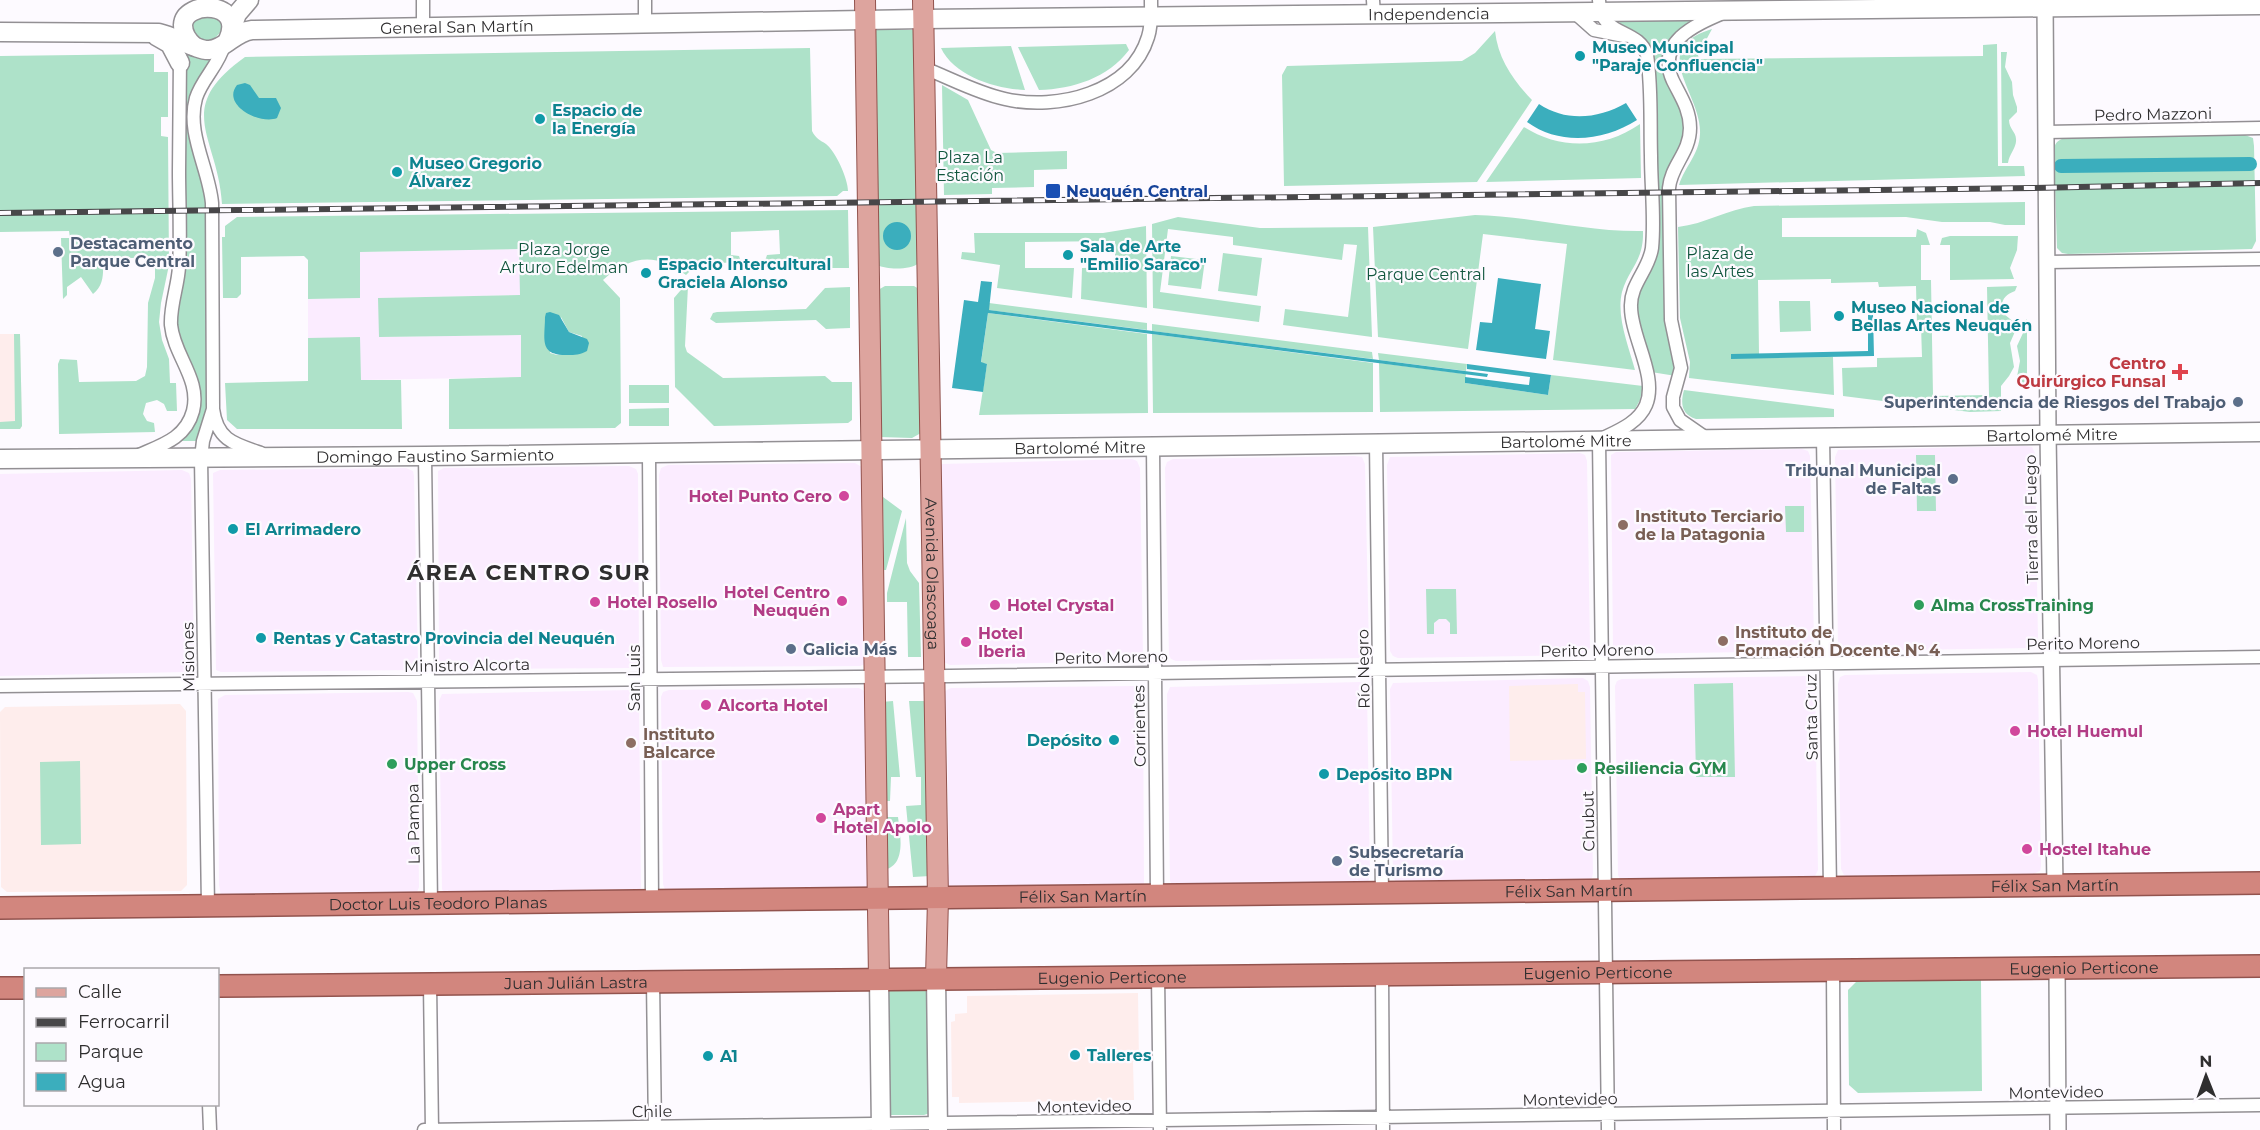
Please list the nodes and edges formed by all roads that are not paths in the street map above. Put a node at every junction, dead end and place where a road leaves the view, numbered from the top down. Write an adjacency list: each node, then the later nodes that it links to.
1 (249, 0): 23 (main road)
2 (423, 0): 18 (street)
3 (645, 0): 17 (street)
4 (865, 0): 16 (main road)
5 (1561, 0): 15 (main road)
6 (211, 3): 21 (main road); 23 (main road)
7 (2045, 4): 8 (main road, Independencia); 9 (main road, Independencia); 27 (street, Tierra del Fuego)
8 (1822, 5): 14 (main road, Independencia)
9 (2260, 5)
10 (1599, 7): 14 (main road, Independencia); 15 (main road, Independencia); 22 (street)
11 (1374, 8): 12 (main road, Independencia); 15 (main road, Independencia)
12 (1151, 9): 13 (main road, Independencia); 25 (street)
13 (923, 10): 16 (main road, General San Martín); 25 (main road, Avenida Olascoaga)
14 (1725, 12): 34 (street)
15 (1576, 14): 22 (street)
16 (866, 20): 17 (main road, General San Martín); 39 (main road)
17 (645, 24): 18 (main road, General San Martín)
18 (423, 27): 23 (main road, General San Martín)
19 (143, 32): 20 (main road, General San Martín); 21 (main road, General San Martín); 24 (main road)
20 (0, 33)
21 (186, 36): 23 (main road, General San Martín); 24 (street)
22 (1628, 36): 35 (street)
23 (228, 37): 30 (street)
24 (180, 63): 42 (street)
25 (924, 68): 38 (main road, Avenida Olascoaga)
26 (2260, 128): 27 (street, Pedro Mazzoni)
27 (2046, 132): 29 (street, Tierra del Fuego)
28 (2260, 259): 29 (street)
29 (2046, 262): 32 (street, Tierra del Fuego)
30 (213, 408): 43 (street); 45 (street, Misiones)
31 (2260, 432): 32 (main road, Bartolomé Mitre)
32 (2048, 434): 33 (main road, Bartolomé Mitre); 47 (street, Tierra del Fuego)
33 (1823, 437): 34 (main road, Bartolomé Mitre); 48 (street, Santa Cruz)
34 (1707, 439): 35 (main road, Bartolomé Mitre)
35 (1599, 440): 36 (main road, Bartolomé Mitre); 49 (street, Chubut)
36 (1376, 443): 37 (main road, Bartolomé Mitre); 50 (street, Río Negro)
37 (1153, 446): 38 (main road, Bartolomé Mitre); 51 (street, Corrientes)
38 (930, 449): 39 (main road, Bartolomé Mitre); 52 (main road, Avenida Olascoaga)
39 (870, 450): 40 (main road, Domingo Faustino Sarmiento); 53 (main road)
40 (649, 453): 41 (main road, Domingo Faustino Sarmiento); 54 (street, San Luis)
41 (425, 456): 43 (main road, Domingo Faustino Sarmiento); 55 (street, La Pampa)
42 (136, 457): 44 (main road, Domingo Faustino Sarmiento); 45 (main road, Domingo Faustino Sarmiento)
43 (274, 458): 45 (main road, Domingo Faustino Sarmiento)
44 (0, 459)
45 (201, 459): 56 (street, Misiones)
46 (2260, 657): 47 (street, Perito Moreno)
47 (2052, 660): 48 (street, Perito Moreno); 59 (street, Tierra del Fuego)
48 (1827, 663): 49 (street, Perito Moreno); 60 (street, Santa Cruz)
49 (1602, 666): 50 (street, Perito Moreno); 61 (street, Chubut)
50 (1379, 669): 51 (street, Perito Moreno); 62 (street, Río Negro)
51 (1155, 673): 52 (street, Perito Moreno); 63 (street, Corrientes)
52 (934, 676): 53 (street, Ministro Alcorta); 64 (main road, Avenida Olascoaga)
53 (874, 677): 54 (street, Ministro Alcorta); 65 (main road)
54 (650, 679): 55 (street, Ministro Alcorta); 66 (street, San Luis)
55 (428, 682): 56 (street, Ministro Alcorta); 67 (street, La Pampa)
56 (205, 684): 57 (street, Ministro Alcorta); 68 (street, Misiones)
57 (0, 686)
58 (2260, 883): 59 (highway, Félix San Martín)
59 (2055, 886): 60 (highway, Félix San Martín)
60 (1830, 888): 61 (highway, Félix San Martín)
61 (1606, 891): 62 (highway, Félix San Martín); 73 (street, Chubut)
62 (1382, 894): 63 (highway, Félix San Martín)
63 (1157, 896): 64 (highway, Félix San Martín)
64 (938, 899): 65 (highway, Félix San Martín); 76 (main road, Avenida Olascoaga)
65 (877, 900): 66 (highway, Doctor Luis Teodoro Planas); 77 (main road)
66 (652, 902): 67 (highway, Doctor Luis Teodoro Planas)
67 (431, 904): 68 (highway, Doctor Luis Teodoro Planas)
68 (208, 906): 69 (highway, Doctor Luis Teodoro Planas)
69 (0, 908)
70 (2260, 966): 71 (highway, Eugenio Perticone)
71 (2057, 968): 72 (highway, Eugenio Perticone); 85 (street)
72 (1833, 969): 73 (highway, Eugenio Perticone); 86 (street)
73 (1605, 972): 74 (highway, Eugenio Perticone); 87 (street, Chubut)
74 (1382, 973): 75 (highway, Eugenio Perticone); 88 (street)
75 (1158, 975): 76 (highway, Eugenio Perticone); 89 (street)
76 (936, 977): 77 (highway, Juan Julián Lastra); 90 (main road, Avenida Olascoaga)
77 (879, 979): 78 (highway, Juan Julián Lastra); 91 (main road)
78 (653, 981): 79 (highway, Juan Julián Lastra); 92 (street)
79 (430, 984): 80 (highway, Juan Julián Lastra); 95 (street)
80 (219, 986)
81 (0, 988): 82 (highway)
82 (24, 988)
83 (209, 1106): 93 (street)
84 (2260, 1106): 85 (street, Montevideo)
85 (2058, 1108): 86 (street, Montevideo); 98 (street)
86 (1834, 1112): 87 (street, Montevideo); 97 (street)
87 (1607, 1115): 88 (street, Montevideo); 96 (street, Chubut)
88 (1383, 1124): 89 (street, Montevideo)
89 (1160, 1126): 90 (street, Montevideo)
90 (938, 1127): 91 (street, Montevideo)
91 (880, 1128): 92 (street, Chile)
92 (655, 1129): 95 (street, Chile)
93 (210, 1130)
94 (424, 1130): 95 (street, Chile)
95 (432, 1130)
96 (1608, 1130)
97 (1834, 1130)
98 (2058, 1130)

